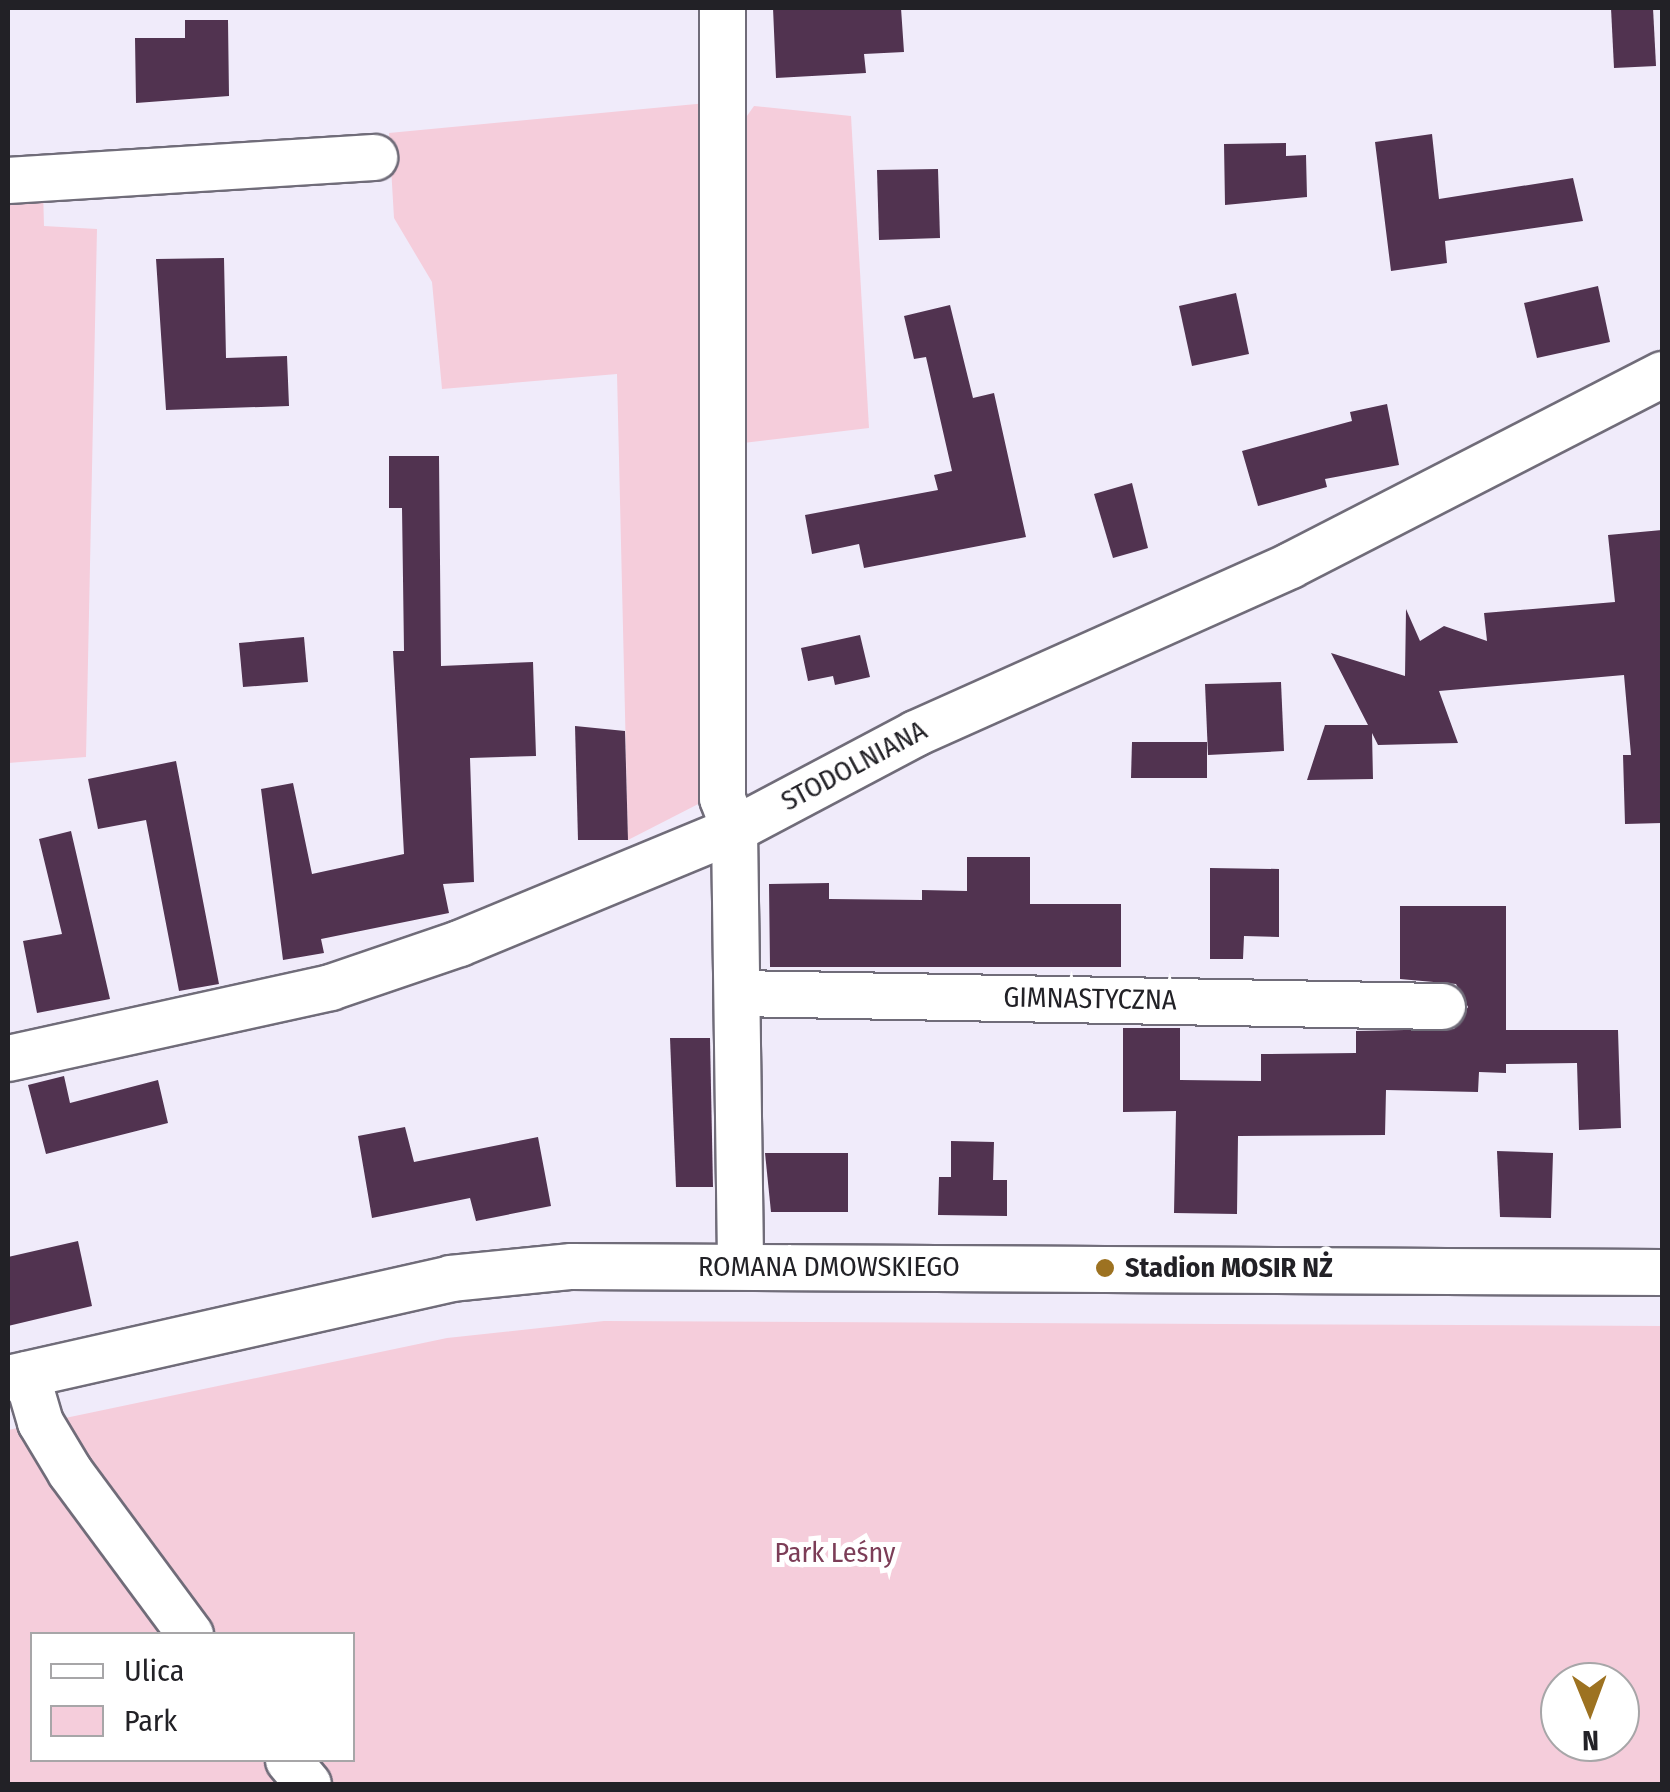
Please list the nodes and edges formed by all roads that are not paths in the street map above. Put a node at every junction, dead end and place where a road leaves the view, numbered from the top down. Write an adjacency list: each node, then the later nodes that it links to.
1 (722, 8): 5 (street)
2 (374, 157): 3 (street)
3 (8, 180)
4 (1662, 374): 5 (street, STODOLNIANA)
5 (734, 829): 6 (street); 8 (street, STODOLNIANA)
6 (737, 993): 7 (street, GIMNASTYCZNA); 9 (street)
7 (1442, 1006)
8 (8, 1058)
9 (740, 1266): 10 (street, ROMANA DMOWSKIEGO); 11 (street, ROMANA DMOWSKIEGO)
10 (1662, 1272)
11 (17, 1376): 12 (street)
12 (189, 1632)
13 (290, 1762): 14 (street)
14 (308, 1784)

